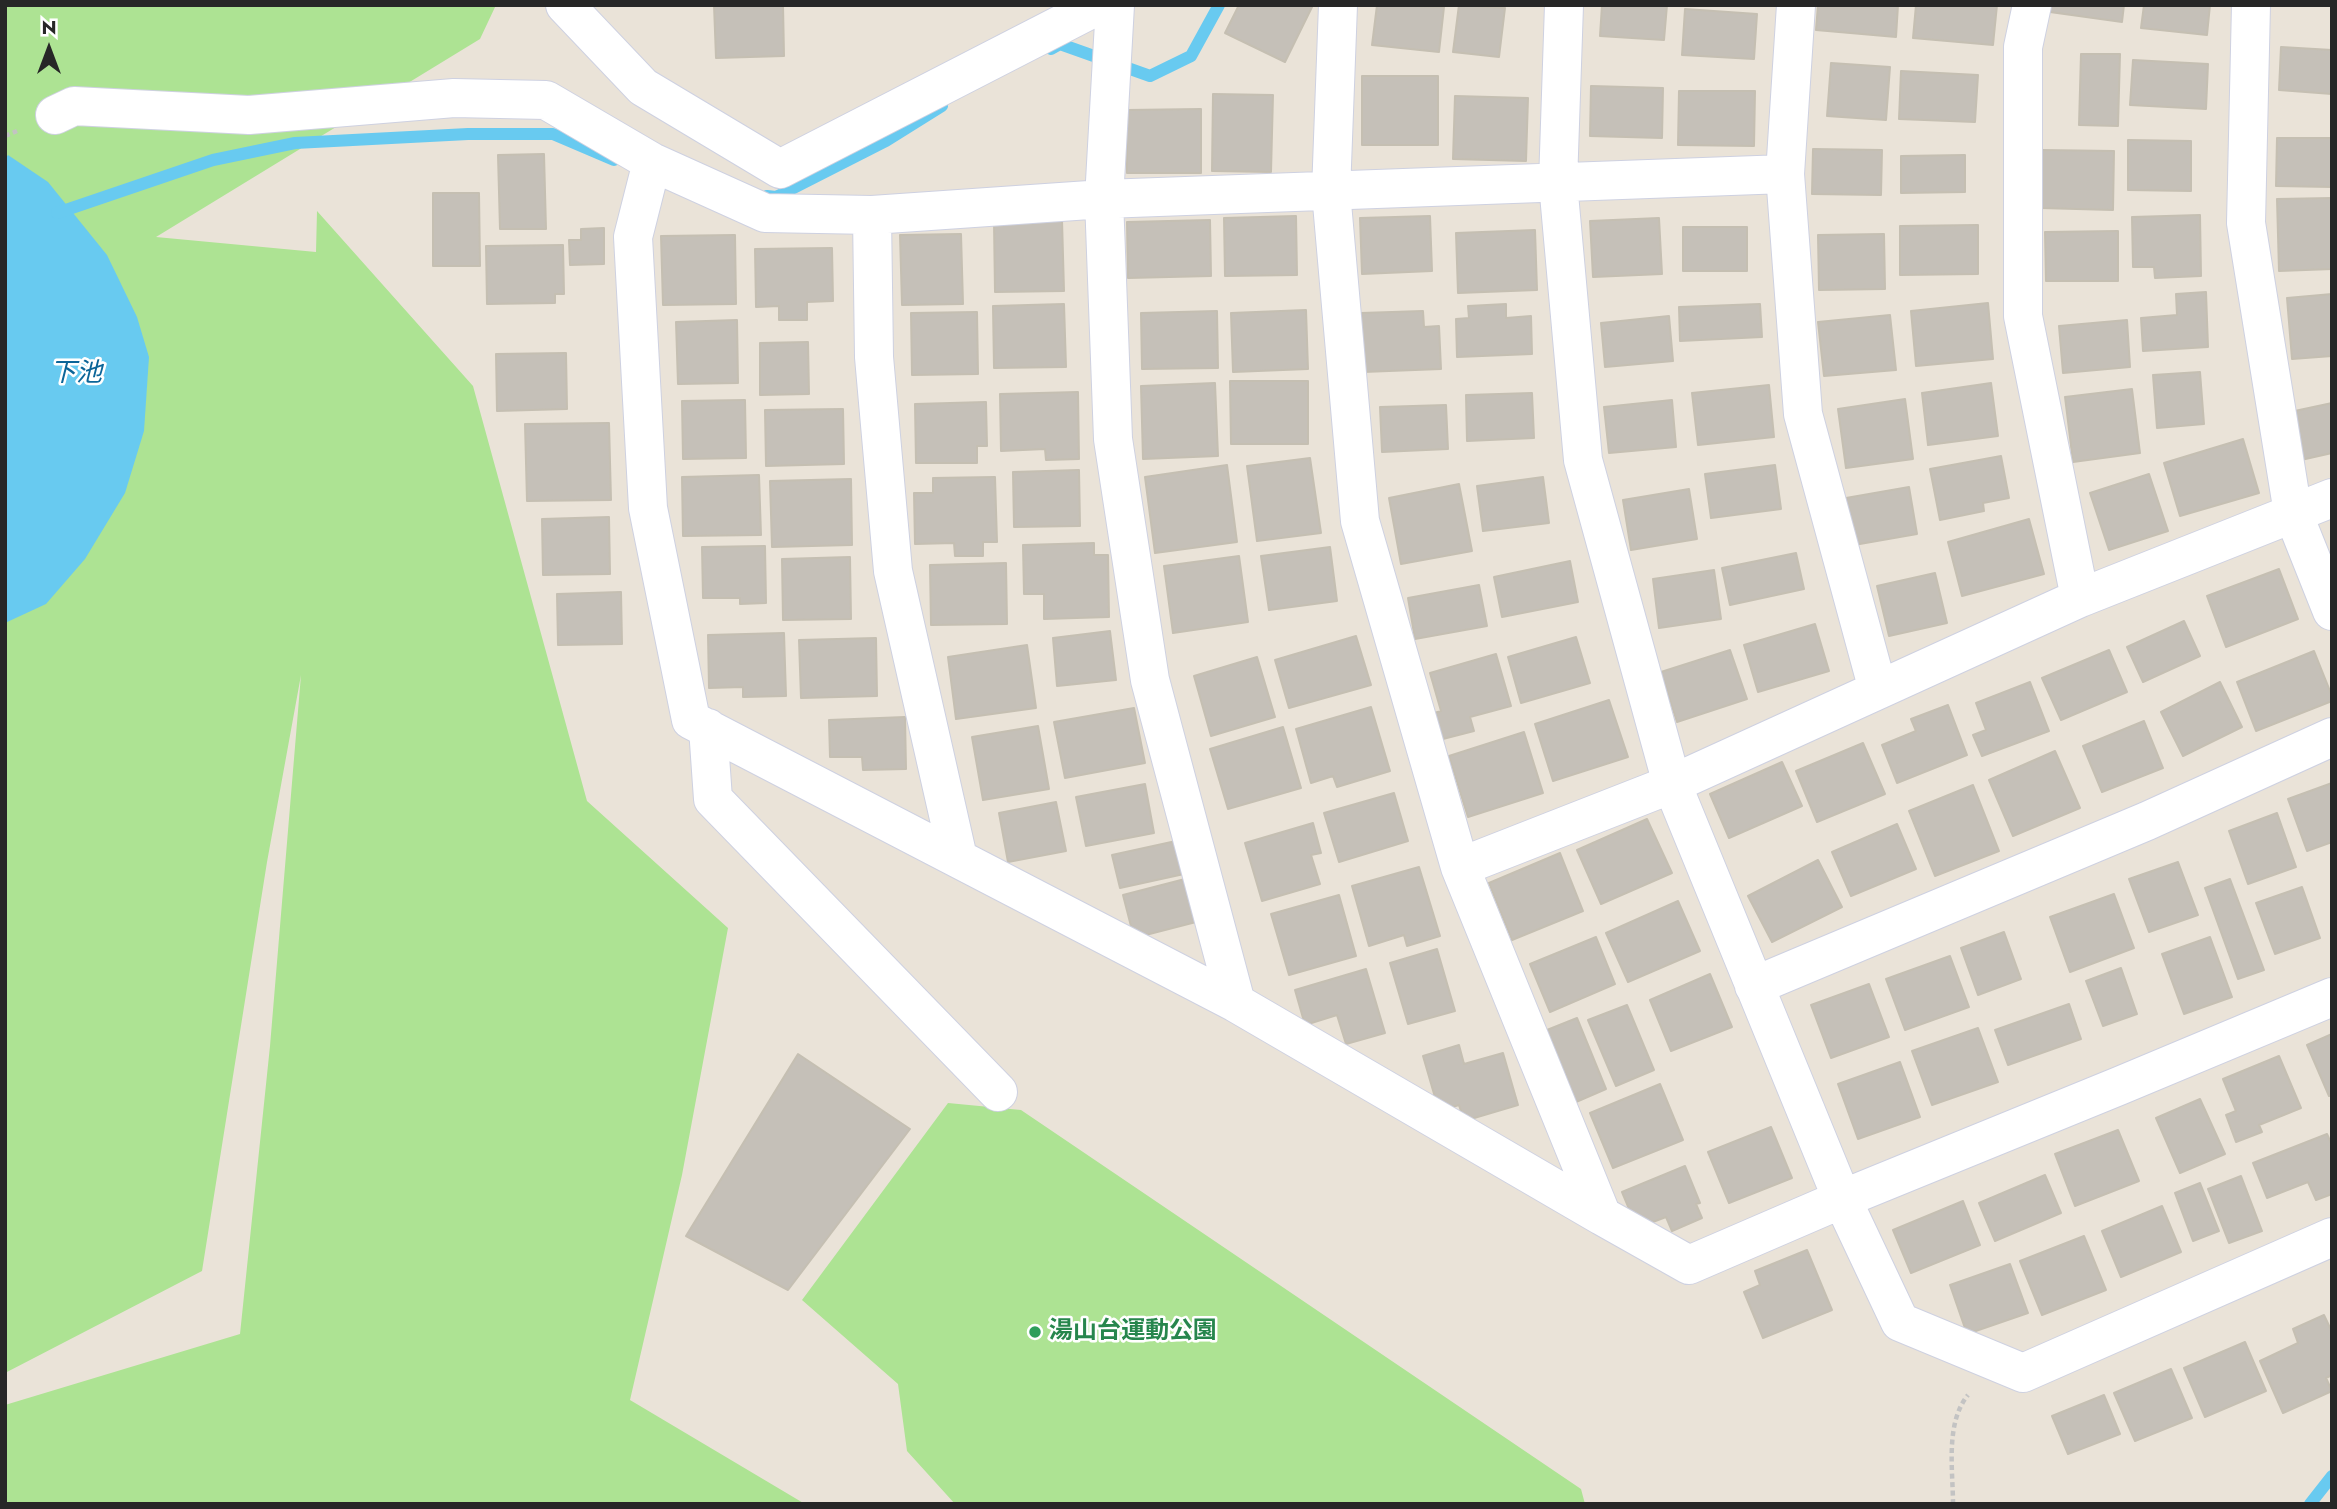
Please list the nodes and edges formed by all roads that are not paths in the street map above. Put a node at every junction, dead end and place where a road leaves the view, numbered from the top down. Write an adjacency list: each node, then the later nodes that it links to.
1 (565, 5): 2 (street)
2 (1099, 5)
3 (1115, 5): 14 (street)
4 (1338, 5): 13 (street)
5 (1564, 5): 12 (street)
6 (1796, 5): 11 (street)
7 (2032, 5): 18 (street)
8 (2251, 5): 17 (street)
9 (55, 115): 10 (street)
10 (652, 163): 15 (street); 21 (street)
11 (1785, 174): 12 (street); 20 (street)
12 (1558, 183): 13 (street); 23 (street)
13 (1331, 192): 14 (street); 25 (street)
14 (1104, 199): 15 (street); 28 (street)
15 (872, 215): 24 (street)
16 (2332, 498): 17 (street)
17 (2293, 513): 18 (street); 19 (street)
18 (2080, 598): 20 (street)
19 (2332, 611)
20 (1878, 690): 23 (street)
21 (708, 728): 24 (street); 29 (street)
22 (2332, 737): 26 (street)
23 (1672, 784): 25 (street); 26 (street)
24 (958, 858): 28 (street)
25 (1460, 867): 31 (street)
26 (1754, 986): 30 (street)
27 (2332, 997): 30 (street)
28 (1236, 1003): 31 (street)
29 (998, 1092)
30 (1842, 1199): 31 (street); 32 (street)
31 (1602, 1216)
32 (2332, 1237)

